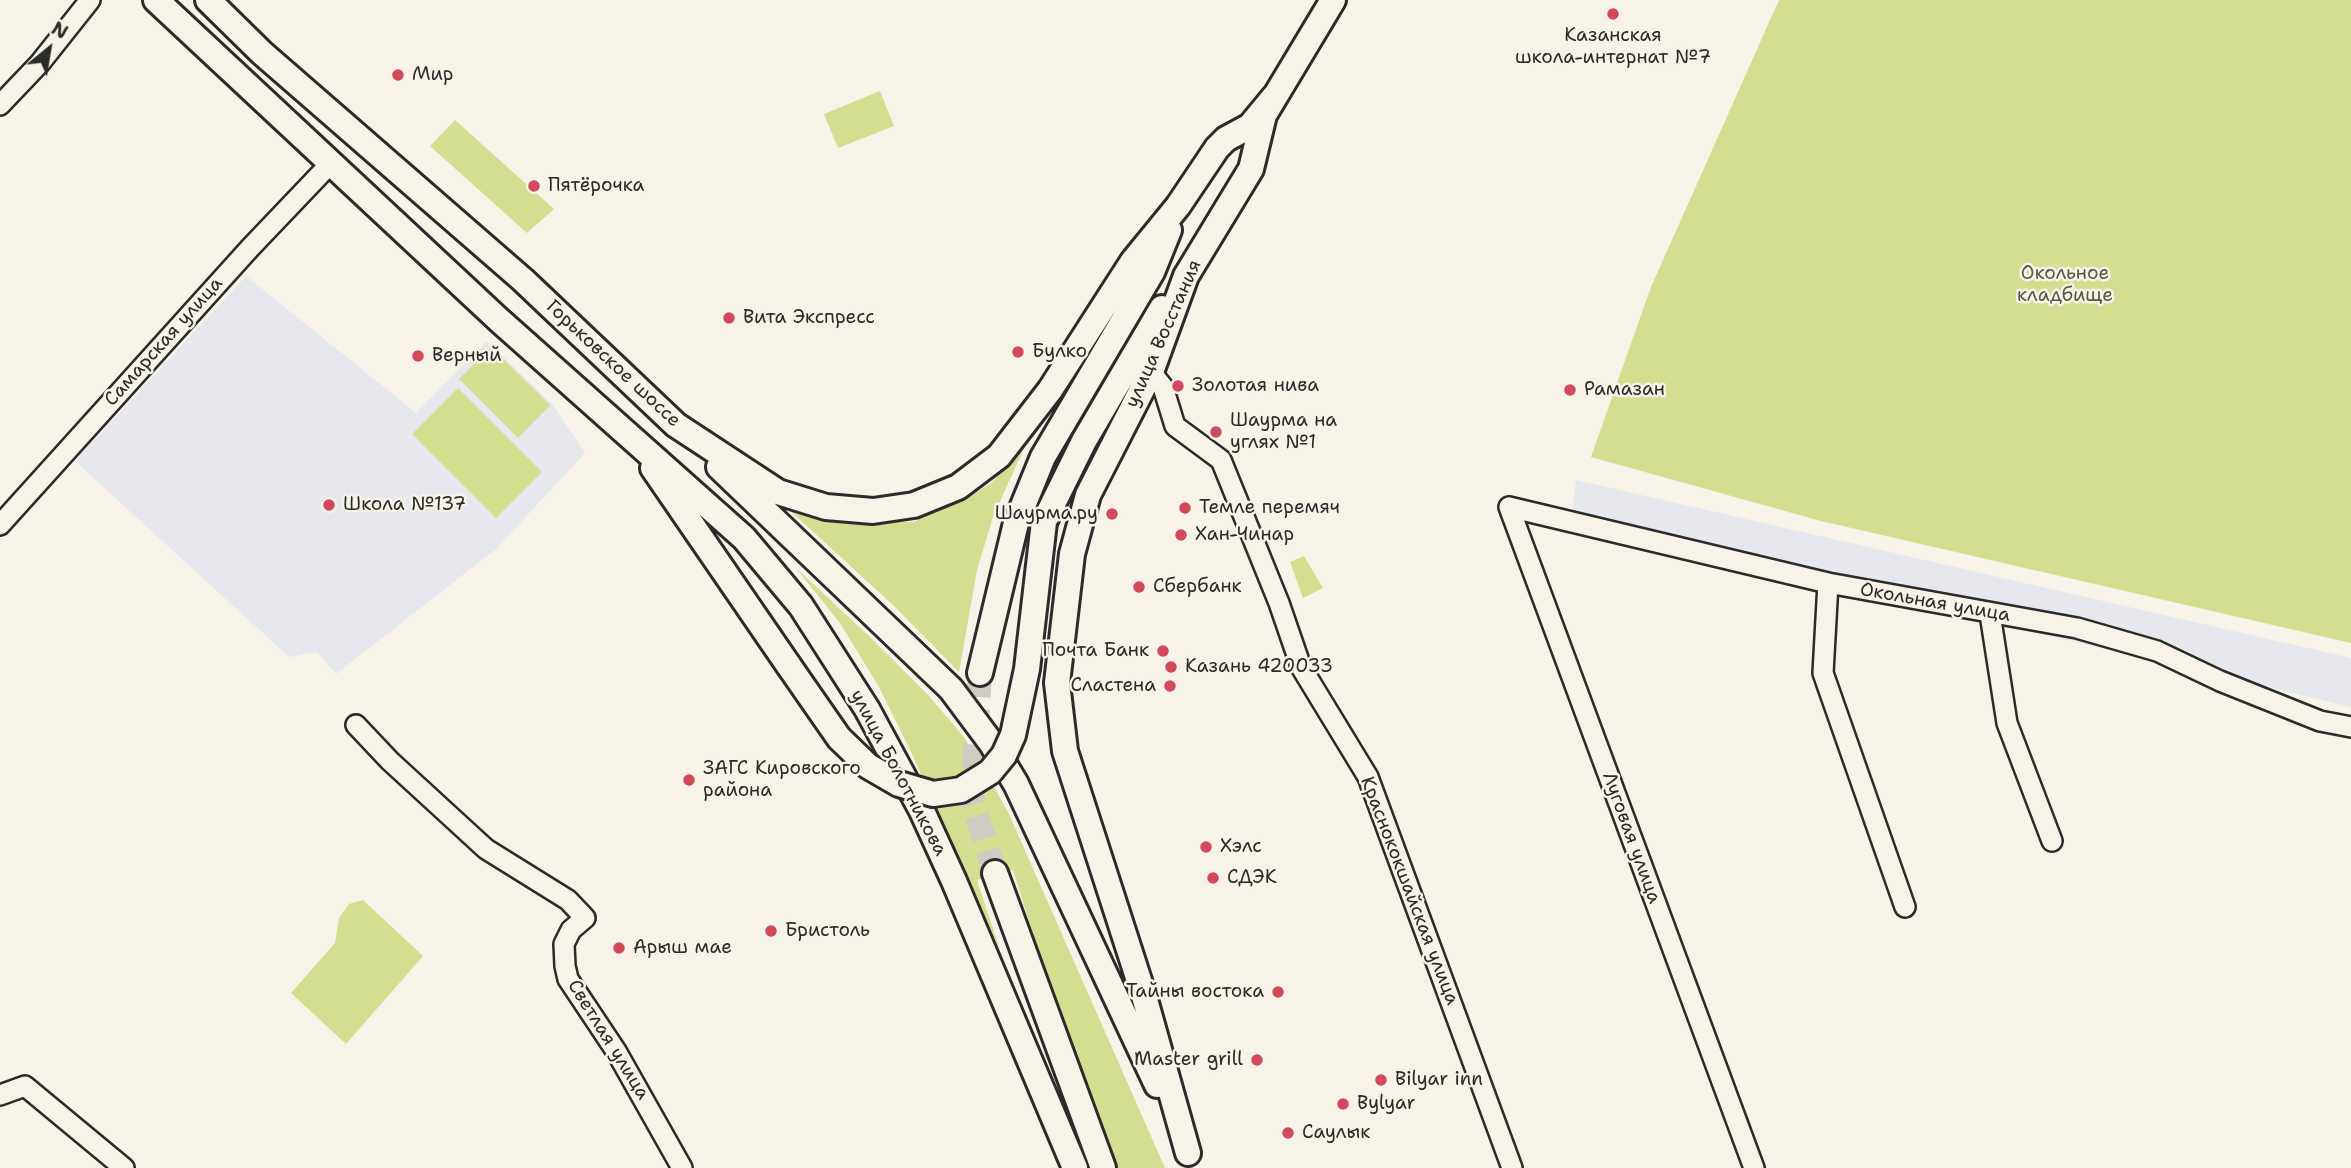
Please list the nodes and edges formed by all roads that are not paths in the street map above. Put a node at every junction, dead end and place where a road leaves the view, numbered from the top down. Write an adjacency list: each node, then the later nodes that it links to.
1 (90, 0): 6 (street)
2 (156, 0): 7 (main road)
3 (208, 0): 11 (main road, Горьковское шоссе)
4 (1333, 0): 5 (main road, улица Восстания)
5 (1274, 97): 8 (main road, улица Восстания); 9 (main road, улица Восстания)
6 (0, 104)
7 (331, 163): 12 (main road); 14 (street, Самарская улица)
8 (1178, 206): 11 (main road, Горьковское шоссе); 17 (main road)
9 (1186, 276): 10 (main road, улица Восстания); 12 (main road, bridge)
10 (1151, 372): 24 (main road, улица Восстания); 29 (street, Краснококшайская улица)
11 (676, 425): 24 (main road)
12 (631, 436): 27 (main road, улица Болотникова)
13 (1509, 508): 15 (street, Окольная улица); 30 (street, Луговая улица)
14 (0, 525)
15 (1828, 583): 16 (street, Окольная улица); 22 (street)
16 (1990, 614): 19 (street, Окольная улица); 20 (street)
17 (980, 673)
18 (356, 725): 26 (street, Светлая улица)
19 (2351, 727)
20 (2052, 841)
21 (995, 873): 28 (main road)
22 (1905, 907)
23 (0, 1095): 25 (street)
24 (1191, 1160)
25 (124, 1168)
26 (682, 1168)
27 (1075, 1168)
28 (1103, 1168)
29 (1512, 1168)
30 (1754, 1168)

